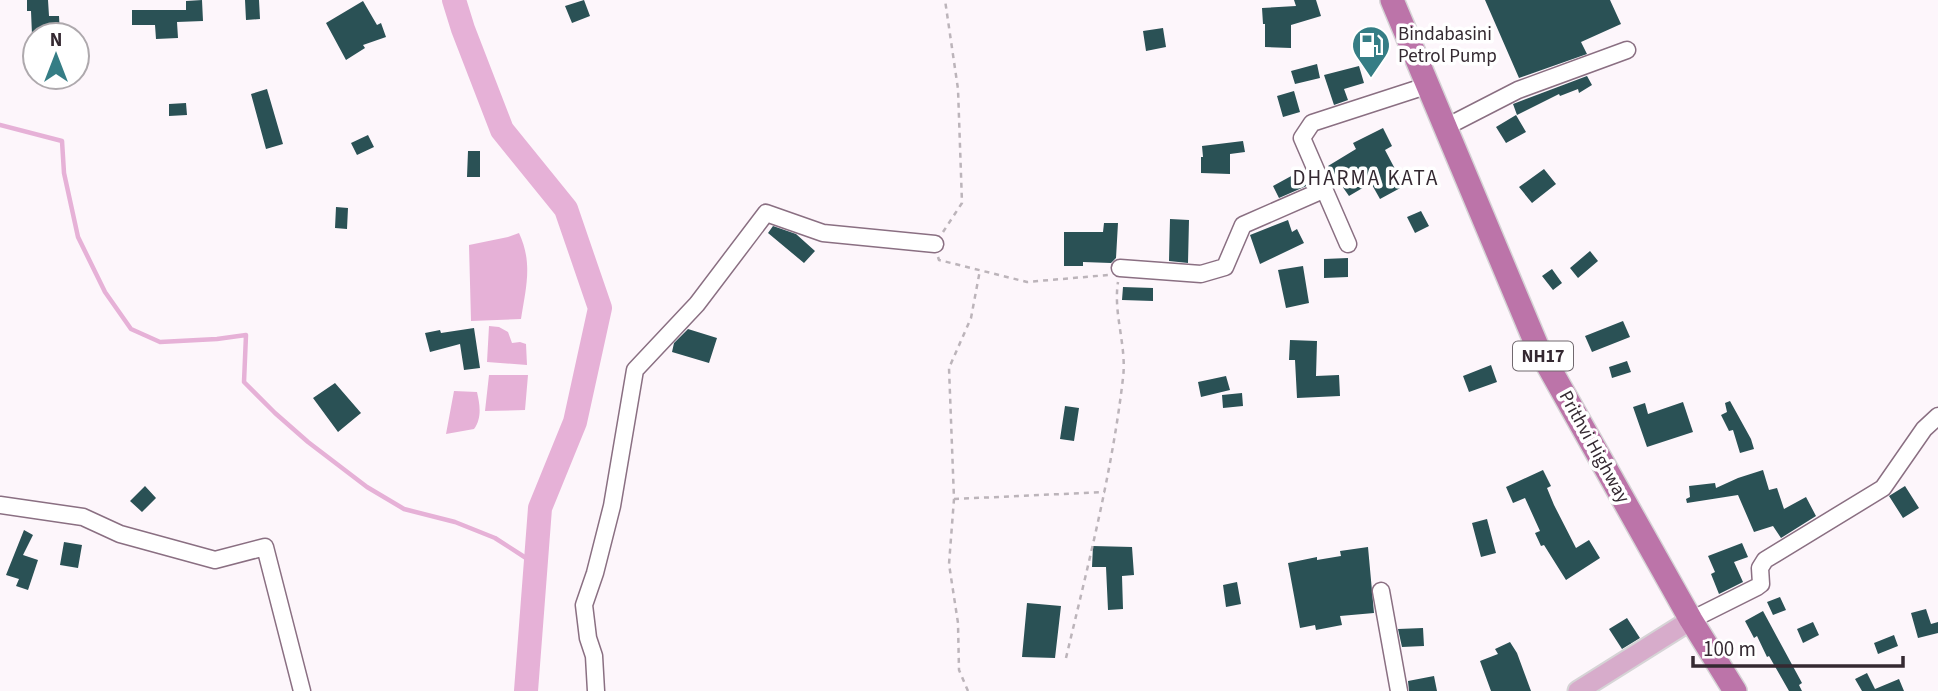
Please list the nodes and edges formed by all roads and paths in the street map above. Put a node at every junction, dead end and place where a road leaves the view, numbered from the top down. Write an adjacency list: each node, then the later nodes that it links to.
1 (945, 0): 7 (path)
2 (1392, 0): 4 (highway, Prithvi Highway / NH17)
3 (1627, 50): 5 (street)
4 (1426, 86): 5 (highway, Prithvi Highway / NH17); 6 (street)
5 (1444, 128): 16 (highway, Prithvi Highway / NH17)
6 (1323, 191): 8 (street); 9 (street)
7 (936, 244): 10 (path); 19 (street)
8 (1348, 244)
9 (1120, 268): 10 (path); 12 (path)
10 (980, 270): 13 (path)
11 (1938, 416): 16 (street)
12 (1106, 492): 13 (path); 17 (path)
13 (954, 499): 20 (path)
14 (0, 506): 18 (street)
15 (1381, 591): 21 (street)
16 (1691, 620): 22 (main road); 23 (highway, Prithvi Highway / NH17)
17 (1066, 658)
18 (302, 691)
19 (596, 691)
20 (968, 691)
21 (1399, 691)
22 (1577, 691)
23 (1735, 691)

